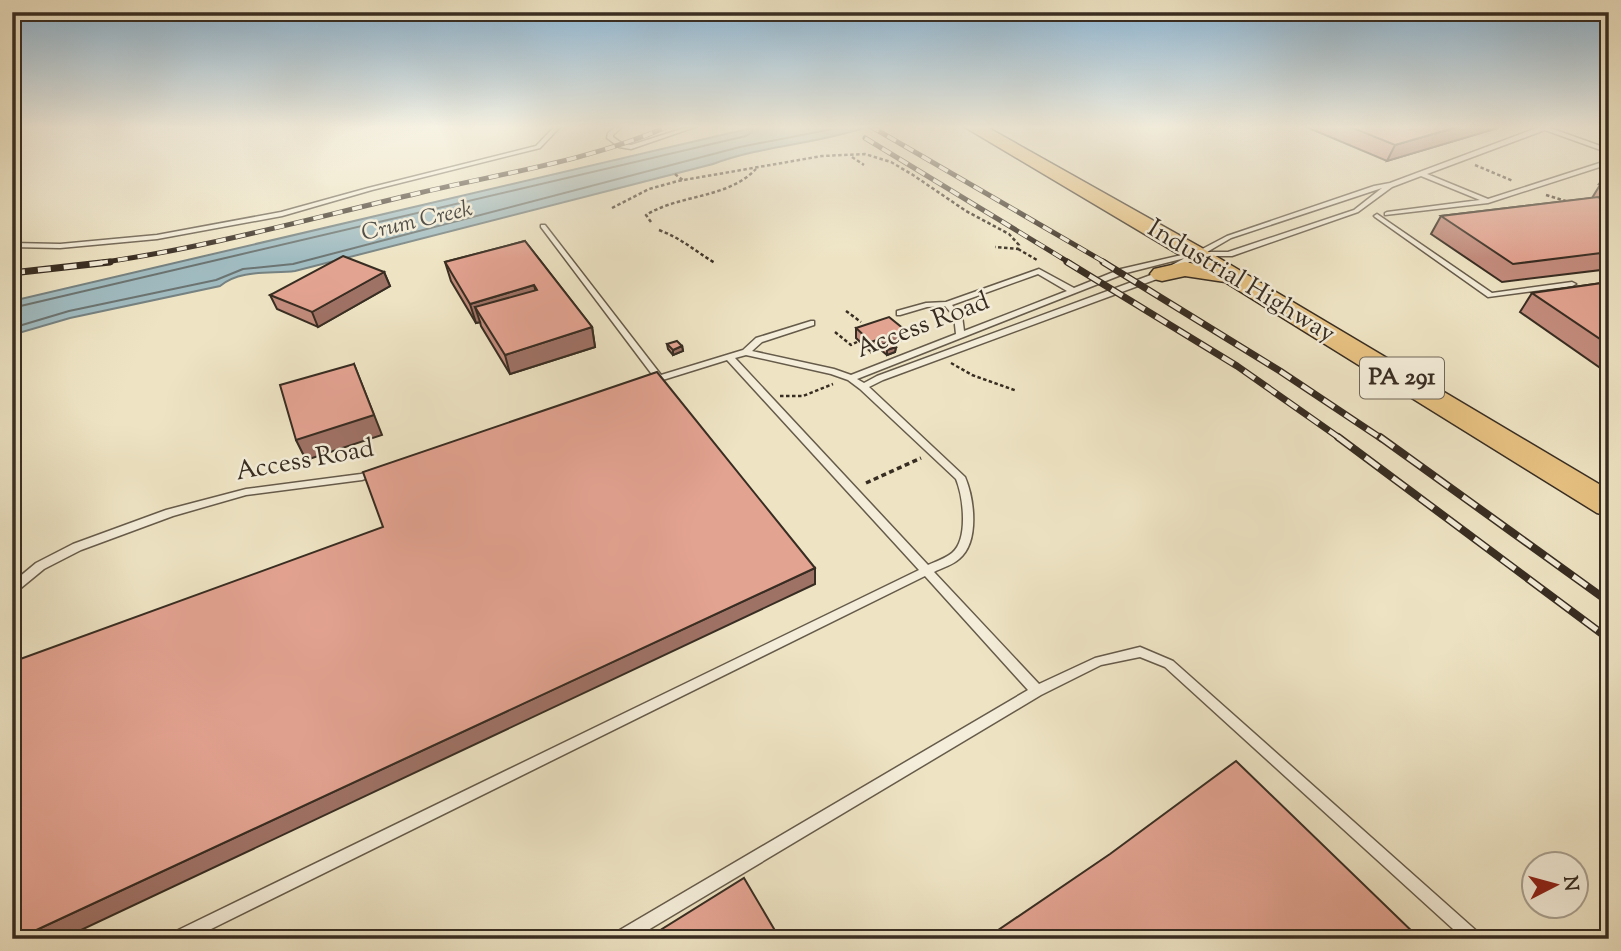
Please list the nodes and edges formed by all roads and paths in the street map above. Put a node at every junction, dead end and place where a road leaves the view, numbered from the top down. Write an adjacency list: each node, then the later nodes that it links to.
1 (444, 170): 19 (lane)
2 (729, 170): 10 (path)
3 (755, 170): 16 (path)
4 (901, 170): 21 (path)
5 (1068, 170): 22 (main road, Industrial Highway / PA 291)
6 (1431, 170): 9 (lane)
7 (1583, 170): 12 (lane)
8 (675, 174): 10 (path)
9 (1422, 174): 11 (lane); 12 (lane)
10 (684, 181): 13 (path)
11 (1391, 185): 22 (lane); 22 (lane)
12 (1488, 201): 14 (lane)
13 (612, 208)
14 (1387, 214)
15 (1377, 216): 26 (lane)
16 (651, 222)
17 (543, 226): 42 (lane)
18 (659, 230): 23 (path)
19 (12, 244)
20 (995, 247): 21 (path)
21 (1018, 249): 24 (path)
22 (1218, 258): 25 (lane, Access Road); 25 (main road); 27 (lane, Access Road); 50 (main road, Industrial Highway / PA 291); 52 (main road, Industrial Highway / PA 291)
23 (715, 262)
24 (1039, 271): 27 (lane); 28 (lane)
25 (1162, 274): 36 (lane, Access Road)
26 (1572, 284)
27 (1073, 291): 33 (lane, Access Road)
28 (947, 304): 30 (lane); 35 (lane)
29 (846, 311): 31 (path)
30 (900, 313)
31 (861, 322)
32 (811, 323): 38 (lane)
33 (974, 329): 35 (lane, Access Road); 36 (lane)
34 (835, 332): 37 (path)
35 (960, 334): 41 (lane, Access Road)
36 (989, 340): 45 (lane, Access Road)
37 (857, 342)
38 (746, 352): 39 (lane, Access Road); 41 (lane, Access Road)
39 (729, 357): 42 (lane, Access Road); 53 (lane)
40 (950, 362): 46 (path)
41 (851, 377): 45 (lane)
42 (659, 378): 44 (lane, Access Road)
43 (836, 383): 47 (path)
44 (636, 385)
45 (863, 387): 53 (lane, Access Road)
46 (1017, 391)
47 (778, 397)
48 (921, 458): 51 (path)
49 (384, 469): 54 (lane, Access Road)
50 (1609, 480)
51 (866, 483)
52 (1609, 505)
53 (925, 570): 55 (lane); 56 (lane)
54 (12, 590)
55 (1037, 691): 57 (lane); 58 (lane)
56 (174, 939)
57 (618, 939)
58 (1475, 939)

